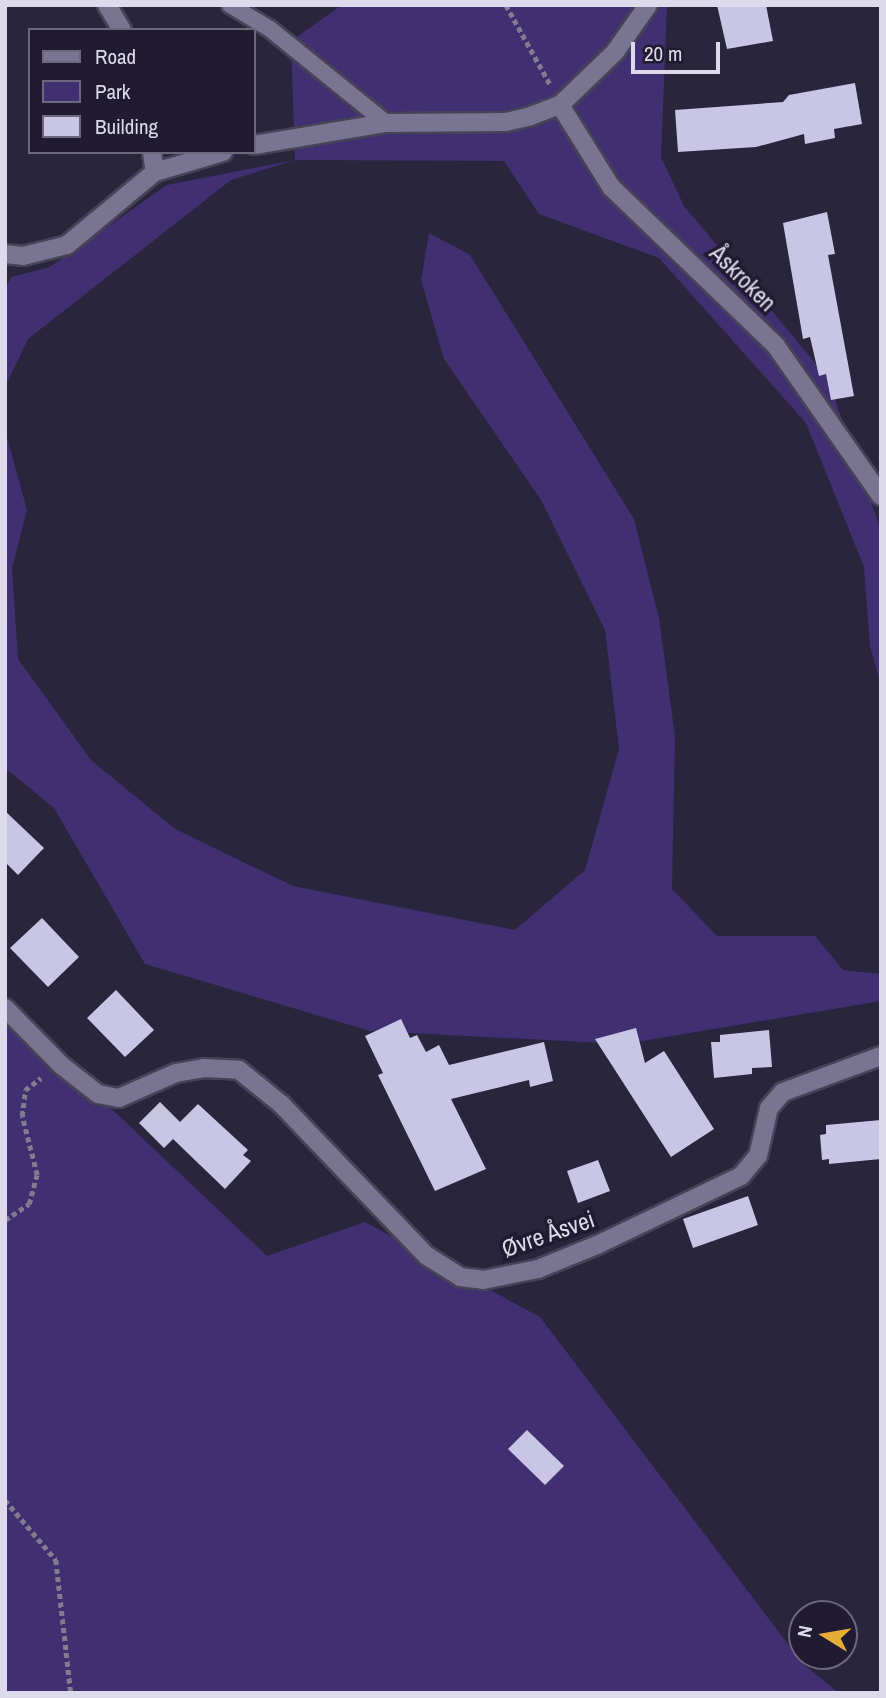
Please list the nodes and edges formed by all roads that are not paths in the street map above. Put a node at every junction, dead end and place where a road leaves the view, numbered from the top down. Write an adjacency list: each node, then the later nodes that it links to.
1 (107, 5): 4 (street)
2 (230, 5): 6 (lane)
3 (648, 5): 5 (street)
4 (121, 28)
5 (560, 105): 6 (street); 12 (street, Åskroken)
6 (386, 123): 7 (street)
7 (256, 145)
8 (152, 154): 10 (street)
9 (216, 154): 10 (street)
10 (155, 172): 11 (street)
11 (5, 254)
12 (881, 496)
13 (5, 1008): 14 (street, Øvre Åsvei)
14 (881, 1056)

